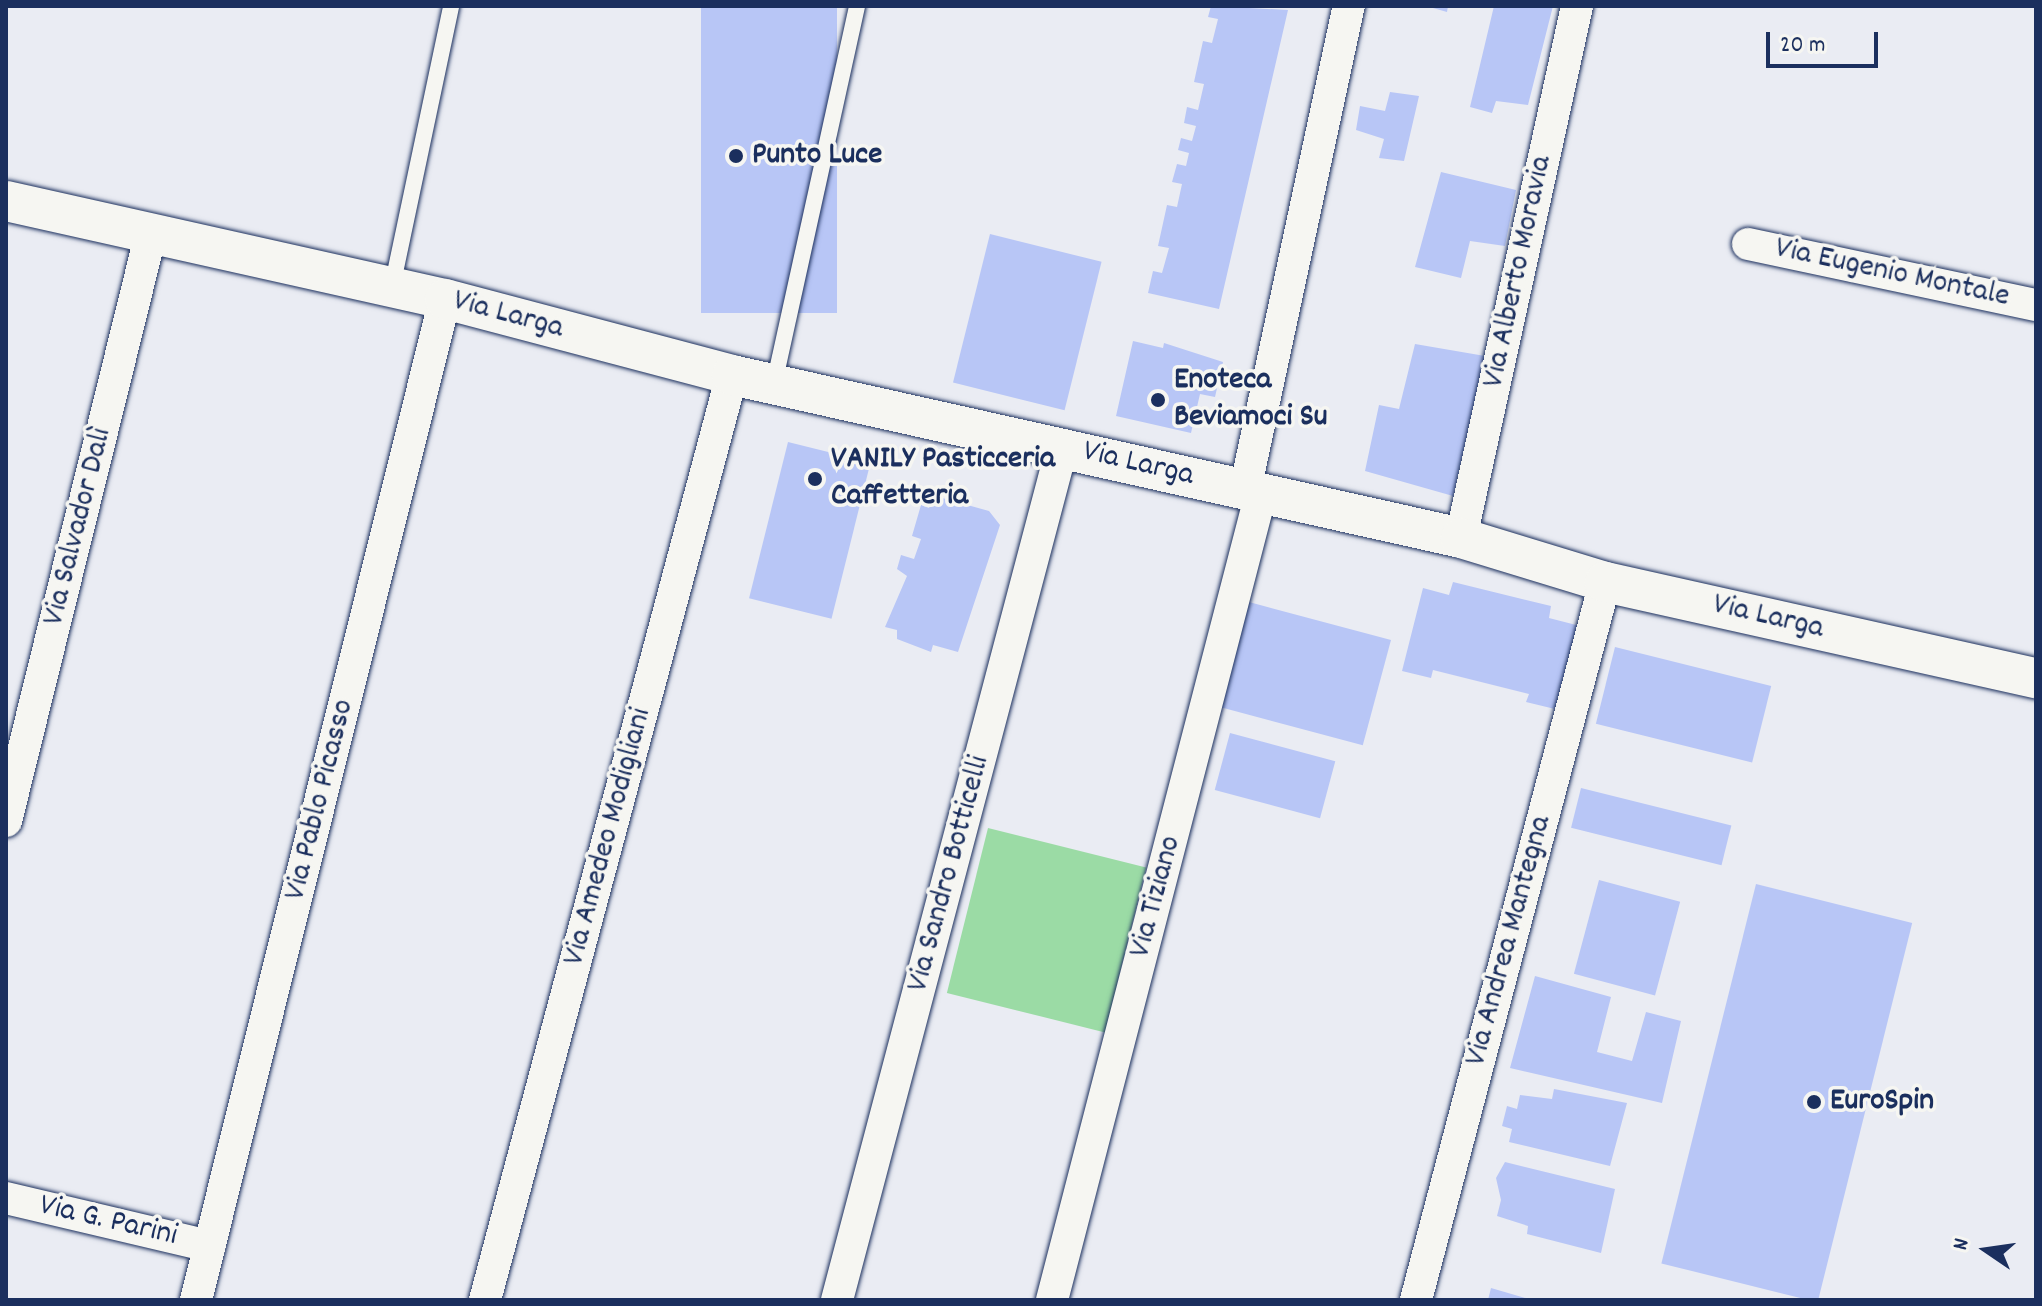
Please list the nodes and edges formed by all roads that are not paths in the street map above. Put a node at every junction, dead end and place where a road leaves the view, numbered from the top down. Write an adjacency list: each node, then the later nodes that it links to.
1 (451, 6): 8 (lane)
2 (857, 6): 12 (lane)
3 (1349, 6): 14 (street, Via Tiziano)
4 (1577, 6): 15 (street, Via Alberto Moravia)
5 (6, 201): 6 (street, Via Larga)
6 (151, 233): 8 (street, Via Larga); 18 (street, Via Salvador Dalì)
7 (1748, 244): 10 (street, Via Eugenio Montale)
8 (392, 287): 9 (street, Via Larga)
9 (445, 299): 11 (street, Via Larga); 20 (street, Via Pablo Picasso)
10 (2036, 305)
11 (732, 375): 12 (street, Via Larga); 22 (street, Via Amedeo Modigliani)
12 (774, 384): 13 (street, Via Larga)
13 (1062, 448): 14 (street, Via Larga); 23 (street, Via Sandro Botticelli)
14 (1253, 491): 15 (street, Via Larga); 24 (street, Via Tiziano)
15 (1461, 538): 16 (street, Via Larga)
16 (1605, 582): 17 (street, Via Larga); 25 (street, Via Andrea Mantegna)
17 (2036, 678)
18 (6, 821)
19 (6, 1198): 20 (street, Via G. Parini)
20 (209, 1246): 21 (street, Via Pablo Picasso)
21 (196, 1300)
22 (485, 1300)
23 (837, 1300)
24 (1052, 1300)
25 (1416, 1300)

